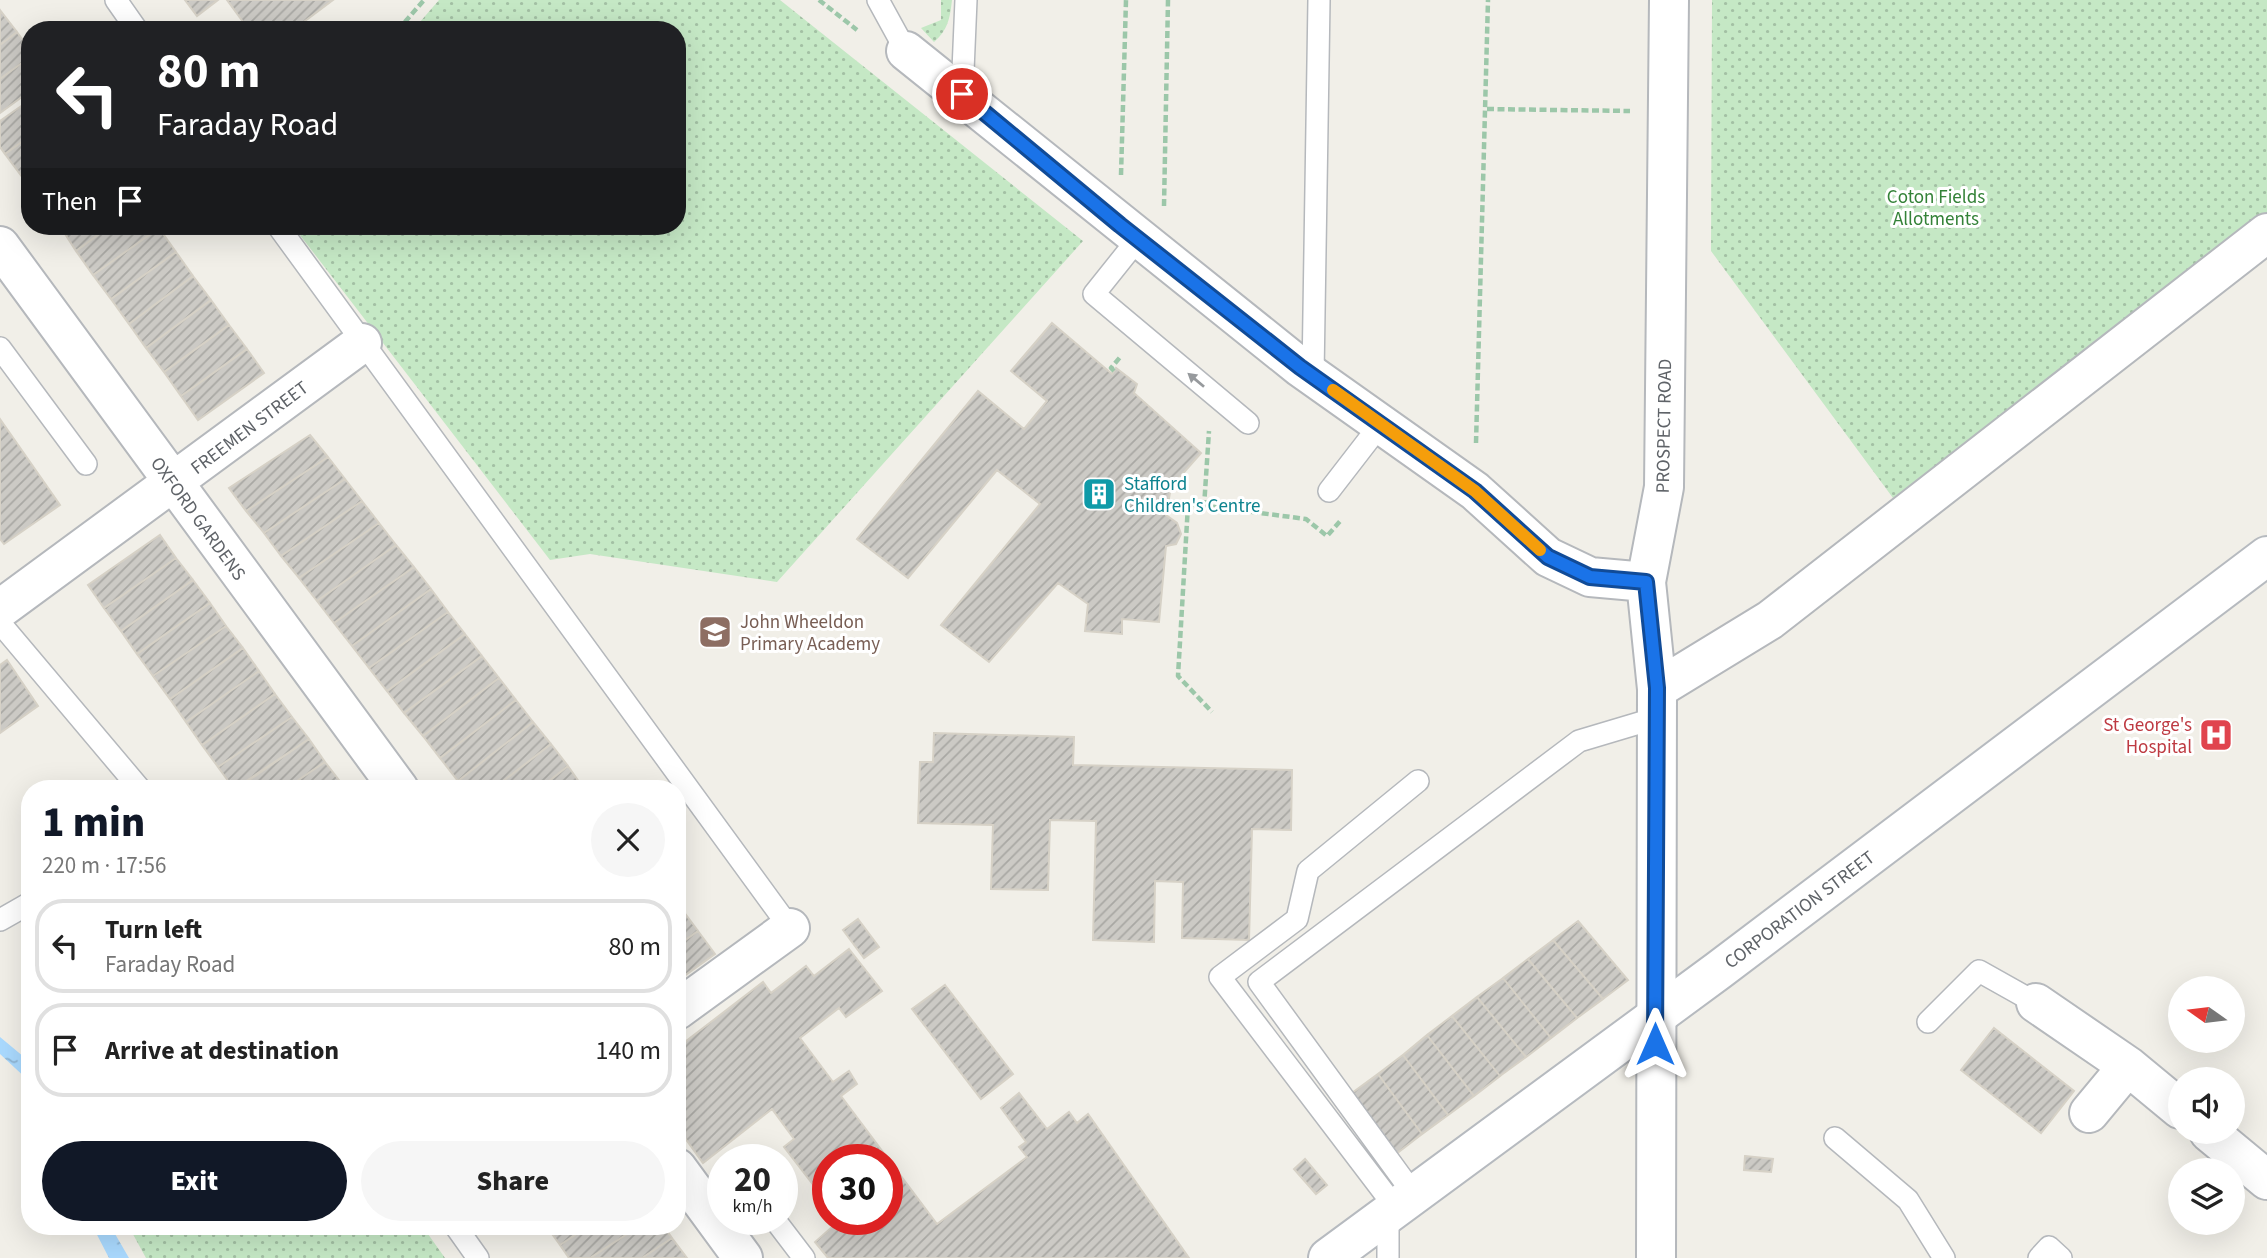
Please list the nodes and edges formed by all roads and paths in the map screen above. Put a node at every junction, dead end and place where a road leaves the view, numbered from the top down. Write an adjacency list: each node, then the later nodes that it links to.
1 (116, 0): 10 (lane)
2 (424, 0): 11 (path)
3 (878, 0): 12 (lane)
4 (966, 0): 13 (lane)
5 (1126, 0): 18 (path)
6 (1168, 0): 18 (path)
7 (1319, 0): 22 (lane)
8 (1488, 0): 14 (path)
9 (1669, 0): 15 (street, PROSPECT ROAD)
10 (131, 21)
11 (406, 21)
12 (906, 51): 13 (street)
13 (962, 94): 18 (street)
14 (1487, 109): 15 (path); 28 (path)
15 (1666, 111): 31 (street, PROSPECT ROAD)
16 (2267, 233): 34 (street)
17 (284, 235): 20 (lane)
18 (1140, 240): 22 (street); 23 (lane, one-way to 18)
19 (0, 246): 26 (street, OXFORD GARDENS)
20 (362, 343): 26 (street, FREEMEN STREET); 38 (lane)
21 (0, 348): 25 (lane)
22 (1313, 375): 24 (street)
23 (1248, 423)
24 (1380, 425): 27 (lane); 28 (street)
25 (86, 464)
26 (173, 482): 32 (street, FREEMEN STREET); 37 (street, OXFORD GARDENS)
27 (1329, 491)
28 (1475, 491): 31 (street)
29 (1188, 505): 35 (path)
30 (2267, 556): 46 (street, CORPORATION STREET)
31 (1646, 582): 34 (street, PROSPECT ROAD)
32 (0, 609)
33 (0, 623): 36 (lane)
34 (1657, 703): 46 (street, PROSPECT ROAD); 55 (lane)
35 (1212, 712)
36 (132, 780)
37 (392, 780)
38 (682, 780)
39 (1418, 781): 55 (lane)
40 (686, 786): 43 (lane)
41 (21, 908): 42 (lane)
42 (0, 920)
43 (790, 928): 44 (street)
44 (686, 1003)
45 (2036, 1003): 47 (lane); 48 (street)
46 (1655, 1018): 55 (street, CORPORATION STREET); 63 (street, PROSPECT ROAD)
47 (1928, 1022)
48 (2128, 1066): 49 (street); 50 (street)
49 (2168, 1099)
50 (2089, 1113)
51 (1835, 1138): 64 (lane)
52 (2223, 1144): 54 (street)
53 (686, 1180): 59 (street)
54 (2267, 1180)
55 (1399, 1205): 61 (street, CORPORATION STREET); 62 (lane)
56 (462, 1235): 58 (lane)
57 (786, 1235): 60 (lane)
58 (478, 1258)
59 (743, 1258)
60 (804, 1258)
61 (1328, 1258)
62 (1388, 1258)
63 (1656, 1258)
64 (1944, 1258)
65 (2039, 1258): 66 (lane)
66 (2061, 1258)

